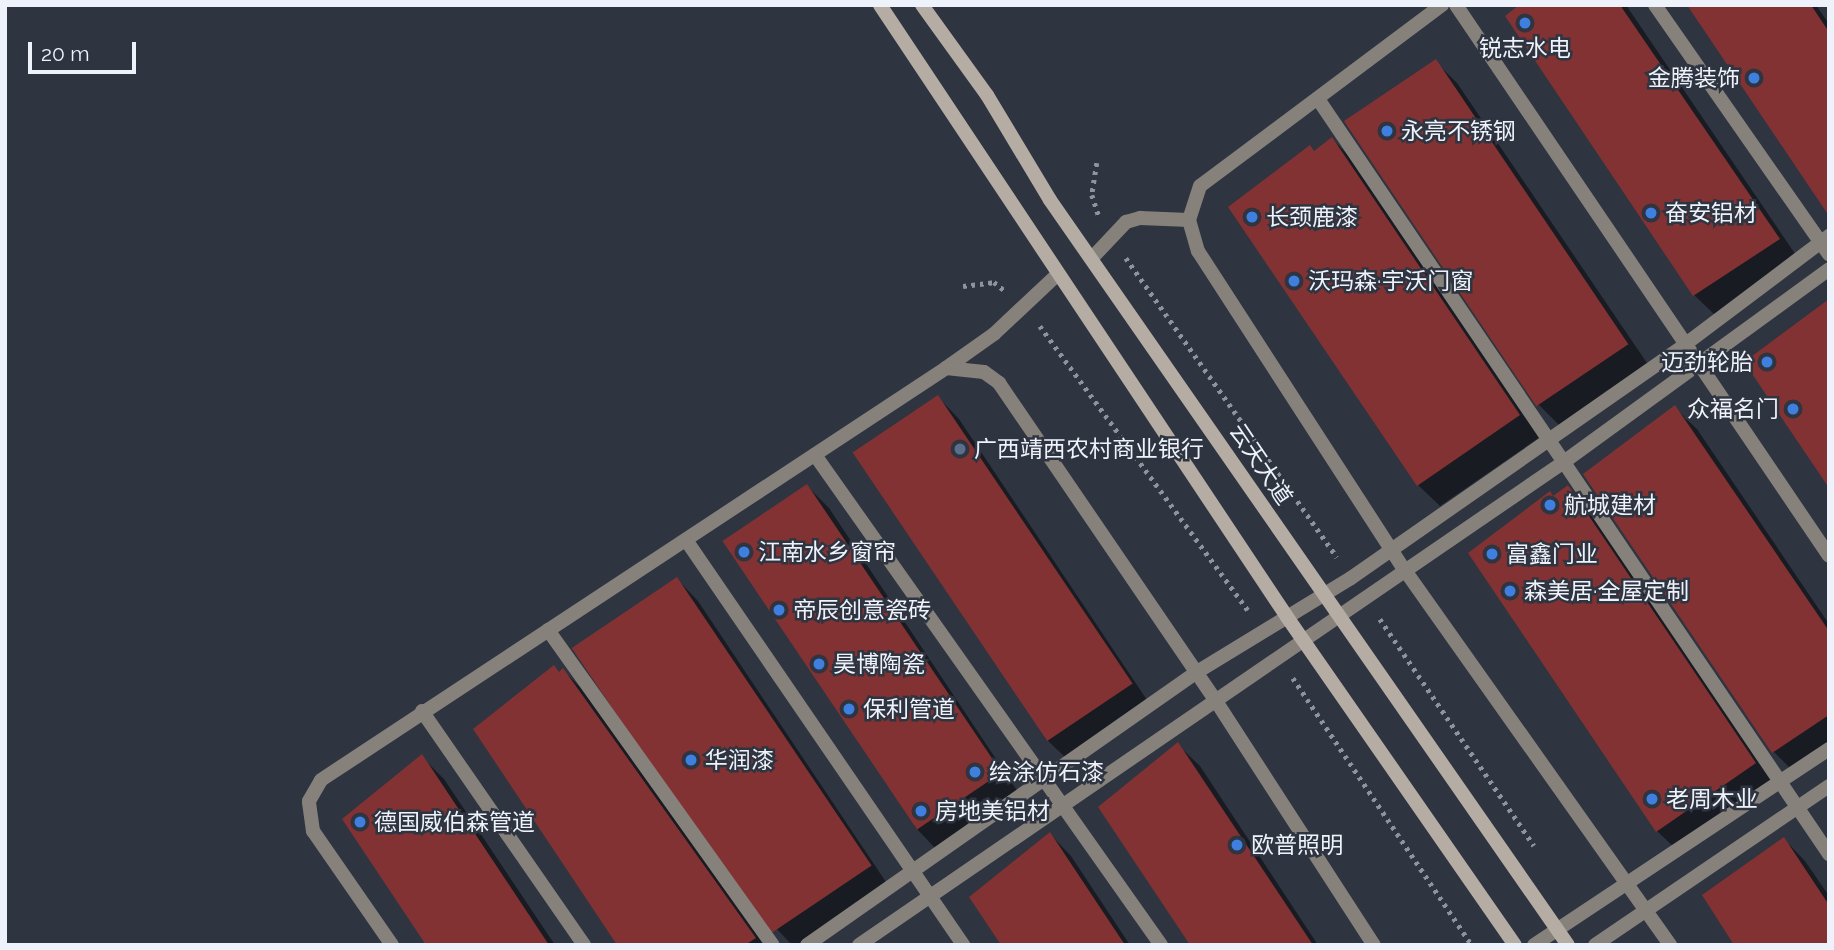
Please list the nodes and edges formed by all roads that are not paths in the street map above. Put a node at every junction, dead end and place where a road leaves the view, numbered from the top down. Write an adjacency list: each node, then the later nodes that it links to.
1 (880, 5): 11 (main road)
2 (922, 5): 9 (main road, 云天大道)
3 (1442, 5): 6 (lane)
4 (1456, 5): 12 (lane)
5 (1655, 5): 8 (lane)
6 (1318, 99): 7 (lane); 15 (lane)
7 (1189, 220): 9 (lane); 19 (lane)
8 (1826, 244): 12 (lane)
9 (1092, 258): 22 (main road, 云天大道)
10 (1829, 269): 13 (lane)
11 (1058, 274): 14 (lane); 24 (main road)
12 (1683, 346): 13 (lane); 15 (lane)
13 (1697, 365): 17 (lane); 20 (lane)
14 (946, 368): 16 (lane); 27 (lane)
15 (1545, 441): 17 (lane); 19 (lane)
16 (815, 455): 18 (lane); 31 (lane)
17 (1561, 464): 21 (lane); 32 (lane)
18 (686, 540): 25 (lane); 37 (lane)
19 (1391, 549): 21 (lane); 22 (lane)
20 (1829, 556)
21 (1404, 569): 23 (lane); 38 (lane)
22 (1323, 596): 23 (main road, 云天大道); 24 (lane)
23 (1338, 616): 26 (lane); 41 (main road, 云天大道)
24 (1287, 618): 26 (main road); 27 (lane)
25 (548, 630): 29 (lane); 44 (lane)
26 (1305, 638): 28 (lane); 50 (main road)
27 (1197, 672): 28 (lane); 31 (lane)
28 (1214, 698): 34 (lane); 49 (lane)
29 (422, 711): 42 (lane); 43 (lane)
30 (1829, 749): 32 (lane)
31 (1044, 778): 34 (lane); 37 (lane)
32 (1780, 784): 35 (lane); 38 (lane)
33 (1829, 786): 35 (lane)
34 (1062, 805): 39 (lane); 48 (lane)
35 (1797, 808): 36 (lane); 40 (lane)
36 (1829, 854)
37 (911, 870): 39 (lane); 45 (lane)
38 (1626, 881): 40 (lane); 41 (lane)
39 (929, 896): 46 (lane); 47 (lane)
40 (1646, 909): 53 (lane); 54 (lane)
41 (1558, 929): 51 (lane); 52 (main road, 云天大道)
42 (392, 945)
43 (584, 945)
44 (773, 945)
45 (807, 945)
46 (859, 945)
47 (963, 945)
48 (1161, 945)
49 (1374, 945)
50 (1515, 945)
51 (1534, 945)
52 (1568, 945)
53 (1595, 945)
54 (1670, 945)

